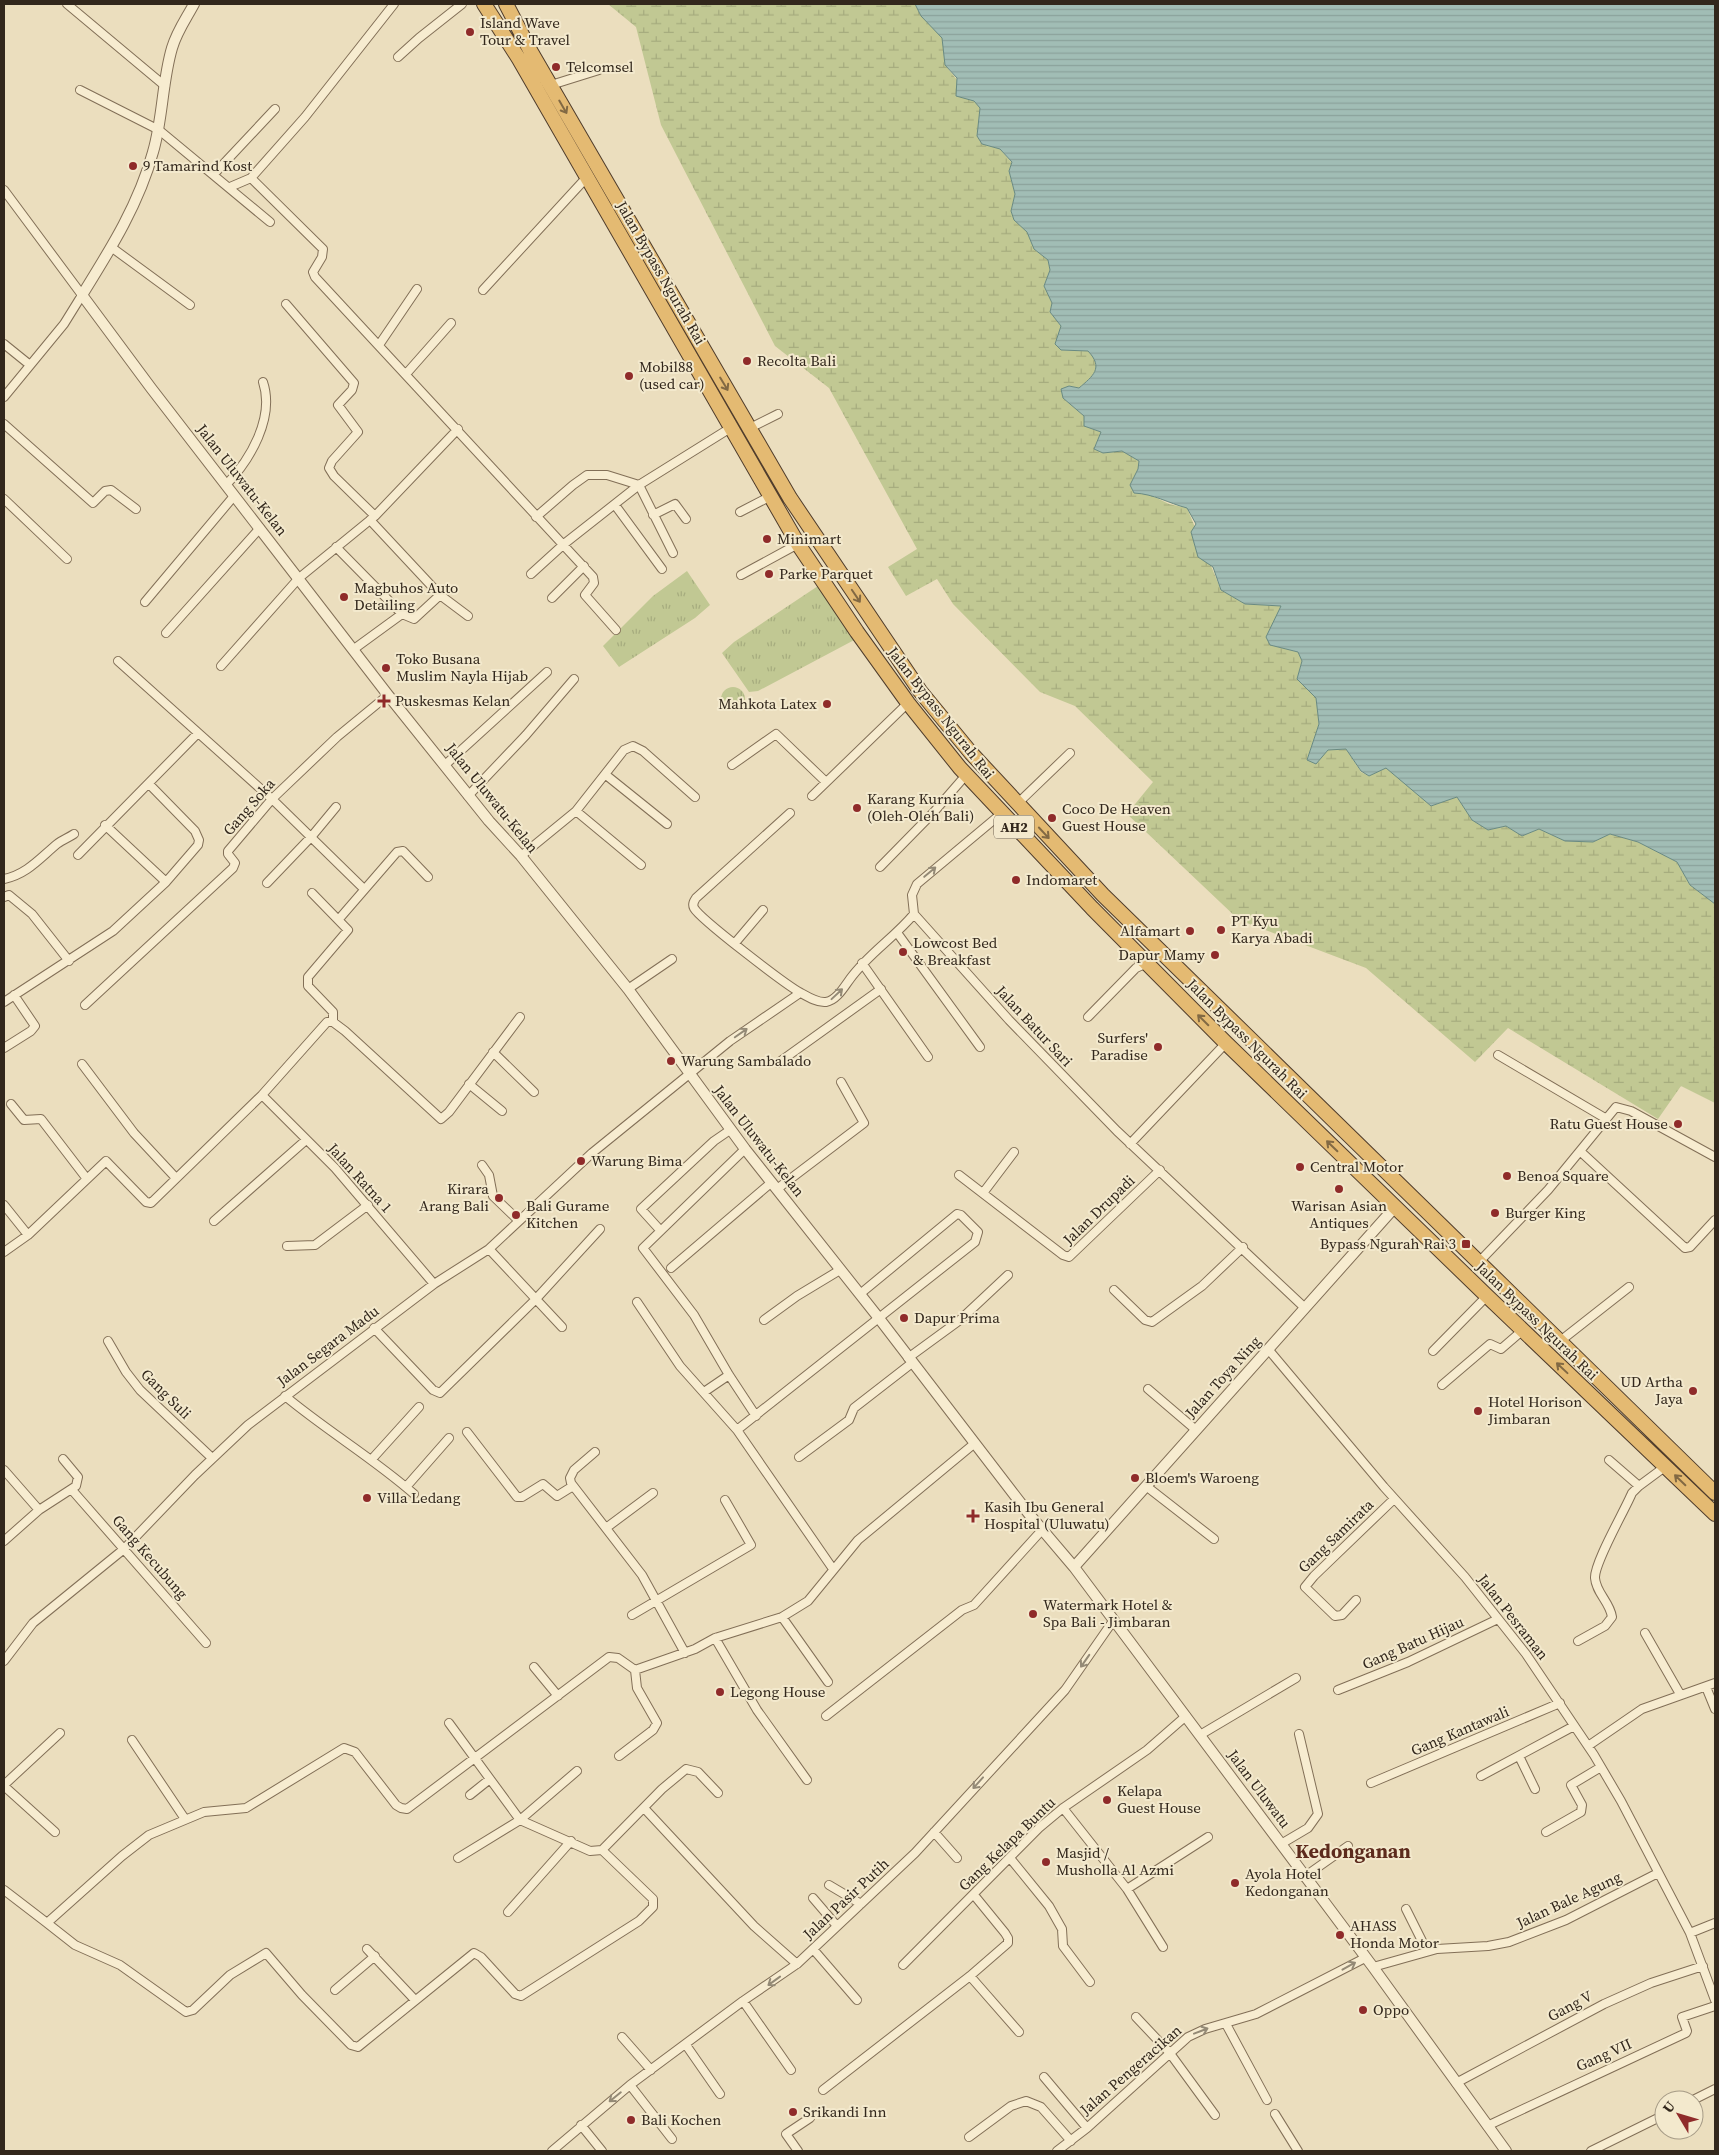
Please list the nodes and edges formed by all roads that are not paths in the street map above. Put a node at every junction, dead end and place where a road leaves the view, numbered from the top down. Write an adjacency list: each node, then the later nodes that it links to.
1 (67, 4): 12 (street)
2 (194, 4): 12 (street)
3 (394, 4): 18 (street)
4 (462, 4): 8 (street)
5 (484, 4): 9 (highway, Jalan Bypass Ngurah Rai / AH2)
6 (506, 4): 7 (highway, Jalan Bypass Ngurah Rai / AH2)
7 (531, 52): 9 (highway); 11 (highway, Jalan Bypass Ngurah Rai / AH2)
8 (398, 57)
9 (519, 59): 17 (highway, Jalan Bypass Ngurah Rai / AH2)
10 (599, 70): 11 (street)
11 (551, 85): 38 (highway, Jalan Bypass Ngurah Rai / AH2, one-way to 38)
12 (165, 86): 15 (street)
13 (80, 90): 15 (street)
14 (275, 109): 16 (street)
15 (160, 130): 16 (street); 22 (street)
16 (214, 174): 19 (street)
17 (587, 177): 24 (street); 37 (highway, Jalan Bypass Ngurah Rai / AH2)
18 (251, 178): 19 (street); 30 (street)
19 (230, 187): 21 (street)
20 (4, 190): 25 (street)
21 (270, 222)
22 (111, 247): 25 (street); 27 (street)
23 (417, 289): 30 (street)
24 (483, 290)
25 (82, 295): 31 (street); 40 (street, Jalan Uluwatu-Kelan)
26 (286, 304): 50 (street)
27 (190, 305)
28 (451, 323): 32 (street)
29 (4, 344): 31 (street)
30 (379, 345): 32 (street)
31 (30, 365): 34 (street)
32 (406, 374): 39 (street)
33 (264, 382): 40 (street)
34 (4, 397)
35 (778, 414): 38 (street)
36 (4, 424): 46 (street)
37 (732, 427): 41 (street); 43 (highway, Jalan Bypass Ngurah Rai / AH2)
38 (750, 428): 89 (highway, Jalan Bypass Ngurah Rai / AH2, one-way to 89)
39 (458, 429): 49 (street); 50 (street)
40 (226, 485): 42 (street, Jalan Uluwatu-Kelan)
41 (639, 485): 45 (street); 48 (street); 49 (street)
42 (234, 496): 52 (street, Jalan Uluwatu-Kelan); 65 (street)
43 (771, 496): 47 (street); 54 (highway, Jalan Bypass Ngurah Rai / AH2)
44 (4, 499): 57 (street)
45 (616, 505): 53 (street); 59 (street)
46 (136, 509)
47 (740, 512)
48 (654, 515): 51 (street); 56 (street)
49 (536, 517): 53 (street)
50 (373, 518): 55 (street); 63 (street)
51 (686, 519)
52 (260, 528): 62 (street, Jalan Uluwatu-Kelan); 69 (street)
53 (564, 544): 58 (street); 60 (street)
54 (798, 544): 61 (street); 76 (highway, Jalan Bypass Ngurah Rai / AH2)
55 (336, 547): 62 (street); 66 (street)
56 (673, 553)
57 (66, 559)
58 (584, 566): 64 (street); 68 (street)
59 (662, 569)
60 (531, 574)
61 (741, 575)
62 (299, 578): 70 (street, Jalan Uluwatu-Kelan); 72 (street)
63 (440, 595): 66 (street); 67 (street)
64 (552, 598)
65 (145, 602)
66 (402, 614): 70 (street)
67 (468, 616)
68 (616, 630)
69 (166, 633)
70 (354, 649): 75 (street, Jalan Uluwatu-Kelan)
71 (118, 661): 77 (street)
72 (221, 666)
73 (547, 672): 79 (street)
74 (574, 679): 85 (street)
75 (388, 695): 79 (street, Jalan Uluwatu-Kelan); 88 (street, Gang Soka)
76 (908, 703): 82 (highway, Jalan Bypass Ngurah Rai / AH2); 83 (street)
77 (198, 733): 84 (street); 88 (street)
78 (1070, 753): 89 (street)
79 (445, 765): 85 (street, Jalan Uluwatu-Kelan)
80 (732, 765): 83 (street)
81 (606, 775): 87 (street); 91 (street); 94 (street)
82 (966, 775): 92 (highway, Jalan Bypass Ngurah Rai / AH2); 101 (street)
83 (826, 782): 86 (street)
84 (150, 784): 95 (street); 104 (street)
85 (468, 796): 99 (street, Jalan Uluwatu-Kelan)
86 (812, 796)
87 (695, 797)
88 (272, 799): 97 (street); 123 (street, Gang Soka)
89 (1017, 804): 157 (highway, Jalan Bypass Ngurah Rai / AH2, one-way to 157)
90 (336, 807): 97 (street)
91 (576, 810): 99 (street); 100 (street)
92 (1002, 813): 110 (street, one-way to 92); 117 (highway, Jalan Bypass Ngurah Rai / AH2)
93 (790, 814): 113 (street)
94 (667, 824)
95 (105, 825): 98 (street); 104 (street)
96 (74, 834): 103 (street)
97 (312, 836): 105 (street); 106 (street)
98 (78, 855)
99 (521, 856): 118 (street, Jalan Uluwatu-Kelan)
100 (641, 865)
101 (880, 867)
102 (428, 876): 106 (street)
103 (4, 879)
104 (166, 882): 115 (street)
105 (267, 883)
106 (363, 888): 111 (street)
107 (312, 893): 111 (street)
108 (4, 897): 115 (street)
109 (763, 910): 113 (street)
110 (914, 914): 112 (street); 145 (street, Jalan Batur Sari)
111 (339, 919): 126 (street)
112 (898, 934): 116 (street); 128 (street)
113 (734, 943): 120 (street)
114 (672, 959): 118 (street)
115 (69, 961): 121 (street)
116 (862, 963): 119 (street); 120 (street, one-way to 116)
117 (1147, 963): 125 (street); 127 (highway, Jalan Bypass Ngurah Rai / AH2, one-way to 117)
118 (628, 989): 135 (street, Jalan Uluwatu-Kelan)
119 (881, 989): 132 (street); 133 (street)
120 (800, 993): 135 (street, one-way to 120)
121 (14, 995): 122 (street); 129 (street)
122 (4, 1002)
123 (85, 1005)
124 (520, 1017): 130 (street)
125 (1088, 1018)
126 (333, 1022): 137 (street); 139 (street)
127 (1226, 1043): 145 (street); 160 (highway, Jalan Bypass Ngurah Rai / AH2, one-way to 127)
128 (980, 1047)
129 (4, 1048)
130 (493, 1052): 137 (street); 138 (street)
131 (1498, 1055): 142 (street)
132 (928, 1057)
133 (778, 1063)
134 (82, 1064): 153 (street)
135 (690, 1075): 143 (street, Jalan Uluwatu-Kelan); 163 (street, Jalan Segara Madu)
136 (841, 1082): 155 (street)
137 (469, 1084): 141 (street)
138 (534, 1092)
139 (262, 1095): 144 (street, Jalan Ratna 1); 153 (street)
140 (10, 1104): 154 (street)
141 (502, 1111)
142 (1605, 1118): 148 (street); 149 (street)
143 (730, 1130): 146 (street, Jalan Uluwatu-Kelan); 165 (street)
144 (306, 1140): 159 (street, Jalan Ratna 1); 162 (street)
145 (1130, 1144): 151 (street)
146 (745, 1149): 155 (street, Jalan Uluwatu-Kelan); 165 (street)
147 (1014, 1152): 156 (street)
148 (1581, 1152): 161 (street); 171 (street)
149 (1715, 1157)
150 (482, 1164): 163 (street)
151 (1160, 1170): 156 (street, Jalan Drupadi); 168 (street)
152 (960, 1175): 156 (street, Jalan Drupadi)
153 (175, 1177): 154 (street)
154 (87, 1179): 166 (street)
155 (774, 1185): 172 (street); 173 (street, Jalan Uluwatu-Kelan)
156 (983, 1193)
157 (1408, 1195): 160 (highway); 171 (highway, Jalan Bypass Ngurah Rai / AH2)
158 (4, 1205): 166 (street)
159 (368, 1205): 167 (street); 175 (street, Jalan Ratna 1)
160 (1395, 1207): 179 (highway, Jalan Bypass Ngurah Rai / AH2); 182 (street, Jalan Toya Ning)
161 (1715, 1220)
162 (214, 1221)
163 (519, 1221): 169 (street, Jalan Segara Madu)
164 (600, 1230): 180 (street)
165 (660, 1230): 193 (street)
166 (28, 1235): 170 (street)
167 (287, 1246)
168 (1242, 1247): 177 (street); 182 (street)
169 (489, 1249): 175 (street, Jalan Segara Madu); 180 (street)
170 (5, 1250)
171 (1478, 1263): 189 (highway, Jalan Bypass Ngurah Rai / AH2)
172 (671, 1268)
173 (840, 1270): 178 (street, Jalan Uluwatu-Kelan); 184 (street)
174 (1008, 1275): 192 (street)
175 (434, 1284): 186 (street, Jalan Segara Madu)
176 (1629, 1287): 189 (street)
177 (1114, 1290)
178 (860, 1294): 183 (street, Jalan Uluwatu-Kelan); 183 (street)
179 (1487, 1296): 187 (highway, Jalan Bypass Ngurah Rai / AH2); 191 (street)
180 (535, 1300): 185 (street); 186 (street)
181 (638, 1302): 196 (street)
182 (1305, 1308): 190 (street, Jalan Toya Ning)
183 (878, 1317): 192 (street, Jalan Uluwatu-Kelan); 199 (street)
184 (764, 1320)
185 (562, 1327)
186 (374, 1328): 197 (street, Jalan Segara Madu)
187 (1523, 1330): 194 (street); 211 (highway, Jalan Bypass Ngurah Rai / AH2, one-way to 187)
188 (108, 1341): 208 (street, Gang Suli)
189 (1559, 1342): 219 (highway, Jalan Bypass Ngurah Rai / AH2)
190 (1268, 1349): 201 (street, Jalan Toya Ning); 221 (street, Jalan Pesraman)
191 (1433, 1351)
192 (910, 1361): 204 (street, Jalan Uluwatu-Kelan); 206 (street)
193 (729, 1375): 196 (street); 199 (street)
194 (1442, 1385)
195 (1148, 1390): 201 (street)
196 (704, 1392): 200 (street)
197 (285, 1396): 208 (street, Jalan Segara Madu); 209 (street)
198 (418, 1407): 209 (street)
199 (756, 1416): 200 (street)
200 (737, 1430): 231 (street)
201 (1196, 1430): 214 (street, Jalan Toya Ning)
202 (467, 1432): 213 (street)
203 (449, 1438): 216 (street)
204 (975, 1443): 226 (street, Jalan Uluwatu-Kelan); 231 (street)
205 (595, 1452): 213 (street)
206 (799, 1457)
207 (63, 1458): 217 (street)
208 (212, 1458): 229 (street, Jalan Segara Madu)
209 (372, 1459): 216 (street)
210 (1609, 1460): 215 (street)
211 (1666, 1466): 215 (street); 224 (highway, Jalan Bypass Ngurah Rai / AH2, one-way to 211)
212 (4, 1470): 223 (street)
213 (573, 1486): 225 (street)
214 (1146, 1486): 227 (street); 230 (street, Jalan Toya Ning)
215 (1639, 1486): 240 (street)
216 (406, 1487): 220 (street)
217 (72, 1490): 223 (street); 229 (street, Gang Kecubung)
218 (653, 1492): 225 (street)
219 (1715, 1493)
220 (414, 1494)
221 (1394, 1499): 233 (street, Gang Samirata); 236 (street, Jalan Pesraman)
222 (724, 1500): 232 (street)
223 (39, 1510): 228 (street)
224 (1715, 1514)
225 (606, 1528): 232 (street)
226 (1042, 1530): 230 (street, Jalan Uluwatu-Kelan); 255 (street)
227 (1214, 1539)
228 (4, 1541)
229 (124, 1549): 241 (street, Gang Kecubung); 243 (street, Jalan Segara Madu)
230 (1074, 1567): 237 (street, Jalan Uluwatu)
231 (833, 1569): 235 (street)
232 (657, 1600): 234 (street); 242 (street)
233 (1356, 1600)
234 (632, 1615)
235 (782, 1617): 239 (street); 247 (street)
236 (1498, 1619): 250 (street, Gang Batu Hijau); 253 (street, Jalan Pesraman)
237 (1113, 1621): 256 (street, Jalan Uluwatu); 282 (street, Jalan Pasir Putih, one-way to 282)
238 (1645, 1633): 251 (street)
239 (715, 1638): 242 (street); 271 (street)
240 (1578, 1642)
241 (206, 1643)
242 (685, 1653): 245 (street)
243 (4, 1661)
244 (534, 1668): 252 (street)
245 (635, 1670): 252 (street); 264 (street)
246 (1296, 1678): 261 (street)
247 (828, 1682)
248 (1715, 1683): 249 (street)
249 (1706, 1687): 251 (street); 254 (street)
250 (1338, 1690)
251 (1680, 1694): 263 (street)
252 (558, 1696): 266 (street)
253 (1560, 1704): 258 (street, Jalan Pesraman); 272 (street, Gang Kantawali)
254 (1715, 1708)
255 (826, 1716)
256 (1186, 1716): 261 (street, Jalan Uluwatu); 278 (street, Gang Kelapa Buntu)
257 (449, 1723): 266 (street)
258 (1574, 1726): 263 (street, Jalan Pesraman); 265 (street)
259 (60, 1733): 273 (street)
260 (1299, 1734): 286 (street)
261 (1200, 1735): 286 (street, Jalan Uluwatu)
262 (132, 1740): 279 (street)
263 (1588, 1746): 267 (street, Jalan Pesraman)
264 (619, 1756)
265 (1519, 1756): 269 (street); 274 (street)
266 (476, 1757): 270 (street); 279 (street)
267 (1601, 1766): 283 (street); 292 (street, Jalan Pesraman)
268 (577, 1771): 280 (street)
269 (1481, 1776)
270 (490, 1779): 276 (street); 280 (street)
271 (807, 1780)
272 (1371, 1783)
273 (4, 1785): 281 (street)
274 (1535, 1789)
275 (718, 1793): 277 (street)
276 (470, 1795)
277 (644, 1808): 288 (street); 312 (street)
278 (1063, 1808): 291 (street, Gang Kelapa Buntu); 295 (street)
279 (185, 1819): 303 (street)
280 (520, 1820): 285 (street); 289 (street)
281 (55, 1832)
282 (934, 1832): 290 (street); 299 (street, Jalan Pasir Putih)
283 (1546, 1832)
284 (1208, 1837): 295 (street)
285 (571, 1841): 288 (street); 301 (street)
286 (1281, 1844): 293 (street, Jalan Uluwatu)
287 (1348, 1846): 293 (street)
288 (602, 1850): 319 (street)
289 (458, 1858)
290 (957, 1858)
291 (1010, 1858): 297 (street, Gang Kelapa Buntu); 317 (street)
292 (1658, 1873): 305 (street, Jalan Pesraman); 309 (street, Jalan Bale Agung)
293 (1304, 1877): 311 (street, Jalan Uluwatu)
294 (829, 1885): 299 (street)
295 (1127, 1889): 306 (street)
296 (4, 1890): 303 (street)
297 (974, 1895): 313 (street, Gang Kelapa Buntu); 316 (street)
298 (813, 1898): 304 (street)
299 (861, 1904): 304 (street, Jalan Pasir Putih)
300 (1406, 1909): 309 (street)
301 (508, 1912)
302 (1715, 1923): 305 (street)
303 (47, 1924): 319 (street)
304 (837, 1926): 308 (street, Jalan Pasir Putih)
305 (1690, 1933): 314 (street, Jalan Pesraman)
306 (1163, 1947)
307 (367, 1949): 310 (street)
308 (813, 1949): 312 (street, Jalan Pasir Putih); 320 (street)
309 (1427, 1952): 315 (street, Jalan Bale Agung)
310 (375, 1956): 318 (street); 319 (street)
311 (1365, 1958): 315 (street, Jalan Uluwatu); 325 (street, Jalan Pengeracikan, one-way to 311)
312 (797, 1964): 322 (street, Jalan Pasir Putih, one-way to 322)
313 (904, 1965)
314 (1703, 1966): 321 (street, Jalan Pesraman); 333 (street, Gang V)
315 (1373, 1967): 333 (street, Jalan Uluwatu)
316 (970, 1976): 326 (street); 335 (street)
317 (1090, 1982)
318 (335, 1990)
319 (415, 2000)
320 (857, 2000)
321 (1715, 2000)
322 (743, 2001): 328 (street, Jalan Pasir Putih); 331 (street)
323 (1715, 2006): 343 (street, Gang VII)
324 (1136, 2017): 329 (street)
325 (1226, 2024): 329 (street, Jalan Pengeracikan, one-way to 325); 337 (street)
326 (1020, 2032)
327 (622, 2037): 330 (street)
328 (686, 2045): 330 (street, Jalan Pasir Putih); 336 (street)
329 (1169, 2052): 339 (street); 344 (street, Jalan Pengeracikan)
330 (651, 2070): 334 (street, Jalan Pasir Putih)
331 (791, 2070)
332 (1044, 2077): 344 (street)
333 (1456, 2083): 343 (street, Jalan Uluwatu)
334 (630, 2085): 342 (street, Jalan Pasir Putih, one-way to 342); 346 (street)
335 (823, 2090)
336 (720, 2094)
337 (1267, 2100)
338 (1275, 2114): 352 (street)
339 (1215, 2115)
340 (810, 2118): 350 (street)
341 (1654, 2120): 354 (street)
342 (581, 2125): 348 (street, Jalan Pasir Putih); 349 (street)
343 (1487, 2126): 353 (street, Jalan Uluwatu)
344 (1087, 2128): 347 (street, Jalan Pengeracikan)
345 (968, 2137): 347 (street)
346 (672, 2139)
347 (1070, 2141): 351 (street, Jalan Pengeracikan)
348 (552, 2151)
349 (602, 2151)
350 (798, 2151)
351 (1057, 2151)
352 (1298, 2151)
353 (1506, 2151)
354 (1590, 2151)

